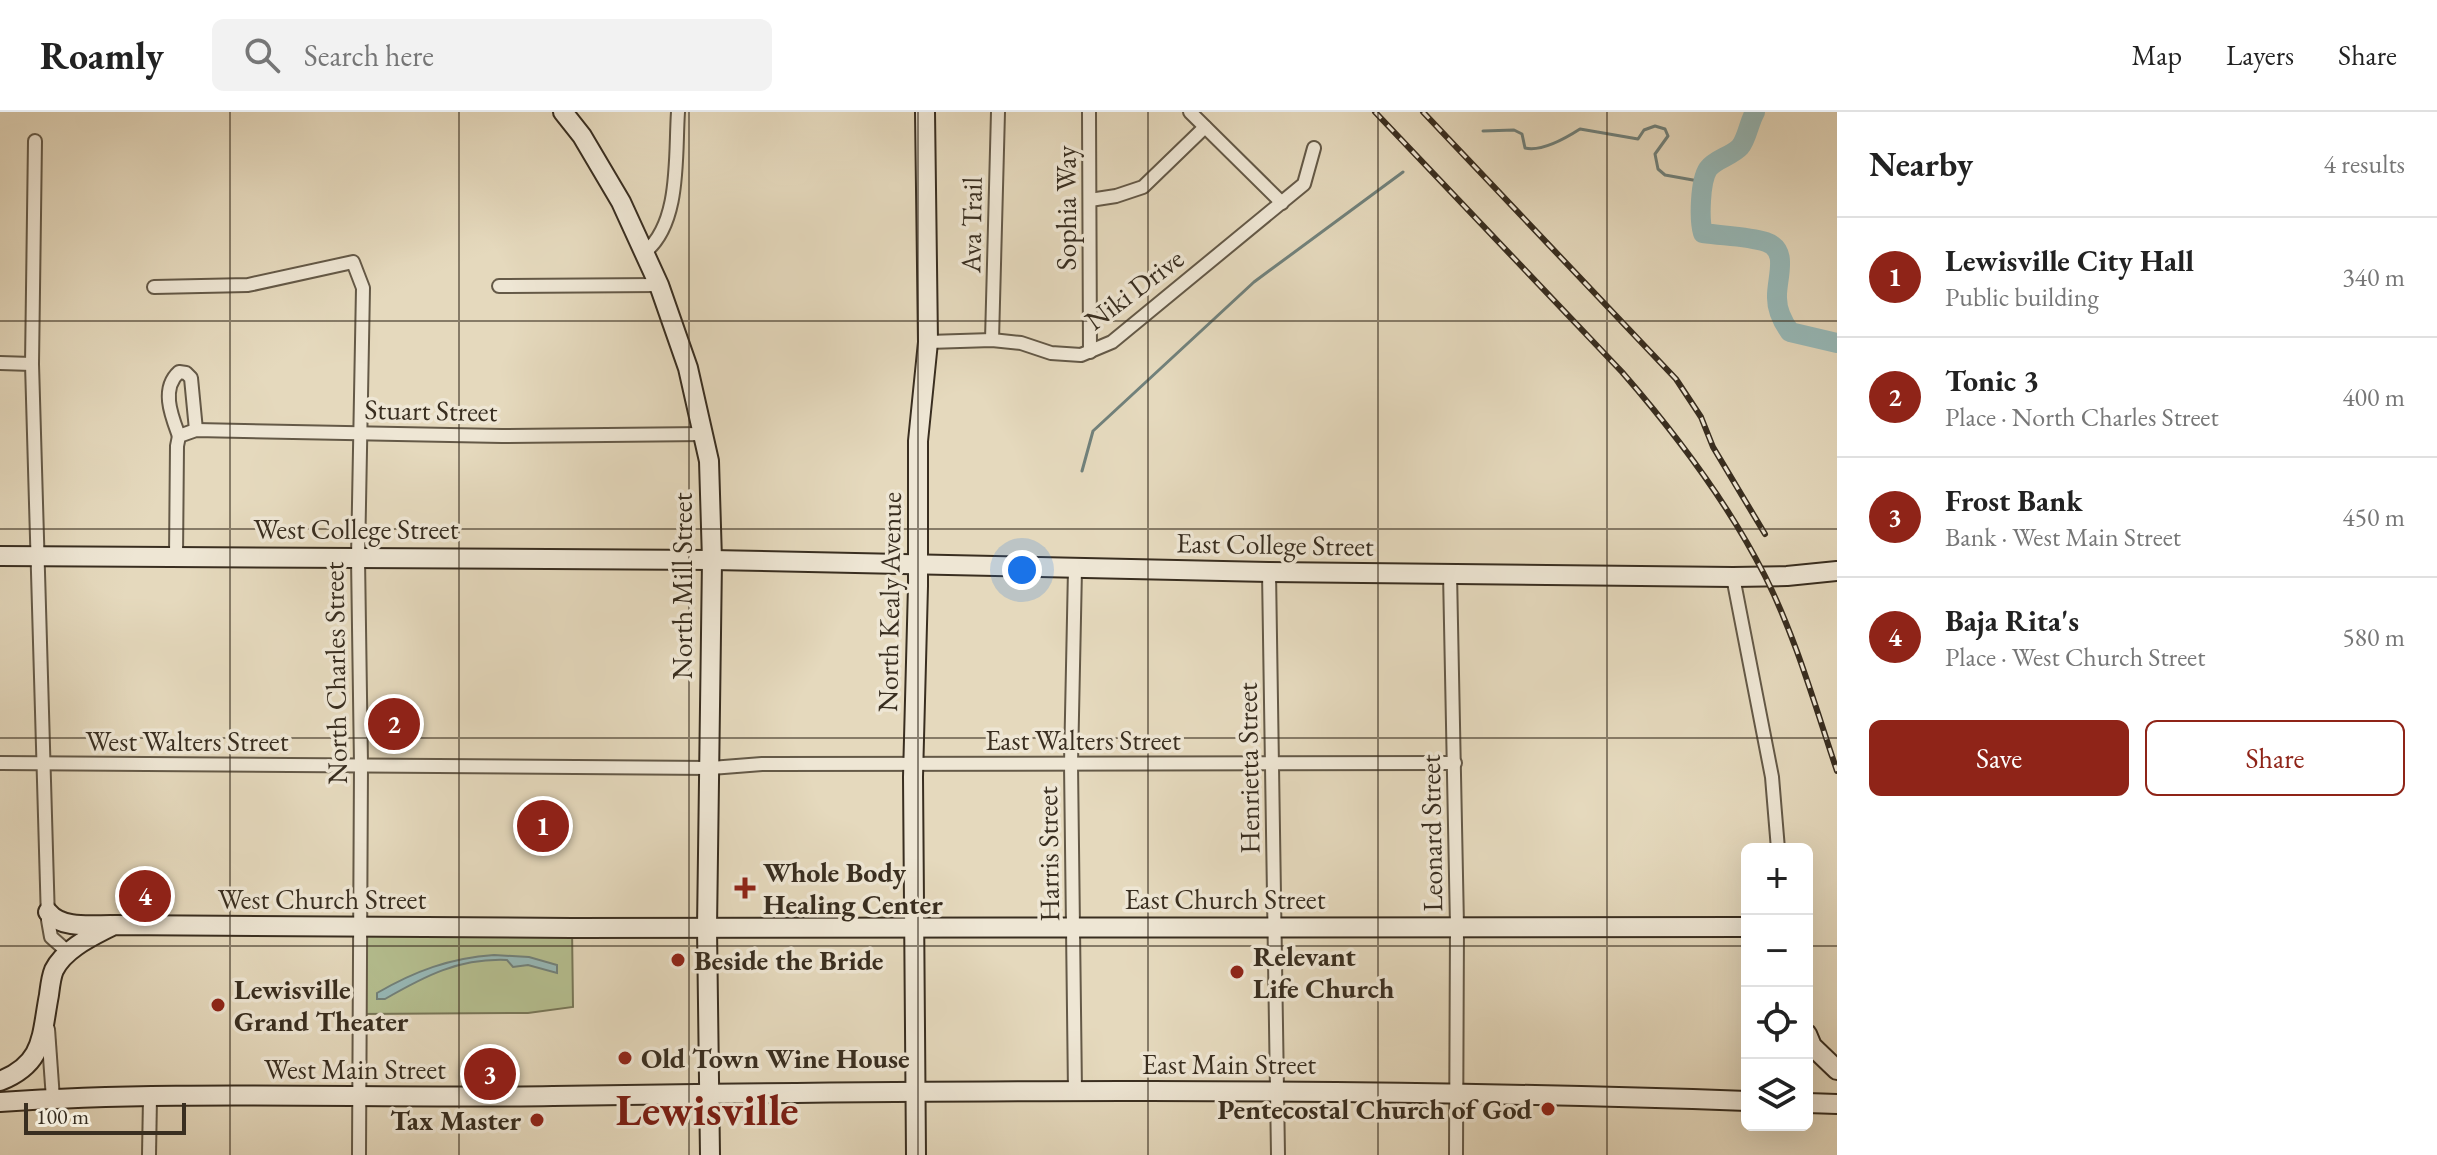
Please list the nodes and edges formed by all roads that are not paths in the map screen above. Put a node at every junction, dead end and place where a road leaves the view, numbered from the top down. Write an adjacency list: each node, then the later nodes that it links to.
1 (563, 112): 12 (main road, North Mill Street)
2 (678, 112): 12 (street)
3 (925, 112): 17 (main road, North Kealy Avenue)
4 (998, 112): 16 (street, Ava Trail)
5 (1089, 112): 10 (street, Sophia Way)
6 (1190, 112): 7 (street)
7 (1205, 127): 10 (street); 11 (street)
8 (35, 141): 20 (street)
9 (1314, 148): 11 (street, Niki Drive)
10 (1090, 200): 18 (street, Sophia Way)
11 (1282, 203): 18 (street, Niki Drive)
12 (645, 252): 13 (main road, North Mill Street)
13 (659, 285): 14 (street); 23 (main road, North Mill Street)
14 (499, 286)
15 (154, 287): 22 (street, North Charles Street)
16 (992, 340): 17 (street, Niki Drive); 18 (street, Niki Drive)
17 (928, 342): 30 (main road, North Kealy Avenue)
18 (1090, 352)
19 (0, 363): 20 (street)
20 (32, 364): 26 (street)
21 (196, 430): 22 (street, Stuart Street); 24 (street, Stuart Street); 24 (street)
22 (360, 432): 23 (street, Stuart Street); 28 (street, North Charles Street)
23 (705, 434): 29 (main road, North Mill Street)
24 (179, 436): 27 (street)
25 (0, 556): 26 (main road, West College Street)
26 (38, 556): 27 (main road, West College Street); 42 (street)
27 (176, 556): 28 (main road, West College Street)
28 (358, 558): 29 (main road, West College Street); 39 (street, North Charles Street)
29 (712, 560): 30 (main road, East College Street); 43 (main road, North Mill Street)
30 (919, 565): 31 (main road, East College Street); 40 (main road, North Kealy Avenue)
31 (1075, 569): 33 (main road, East College Street); 41 (street, Harris Street)
32 (1837, 571): 35 (main road, East College Street)
33 (1269, 572): 34 (main road, East College Street); 37 (street, Henrietta Street)
34 (1450, 573): 35 (main road, East College Street); 38 (street, Leonard Street)
35 (1733, 577): 44 (street)
36 (0, 763): 42 (street, West Walters Street)
37 (1272, 763): 38 (street, East Walters Street); 41 (street, East Walters Street); 50 (street, Henrietta Street)
38 (1455, 763): 48 (street, Leonard Street)
39 (361, 764): 42 (street, West Walters Street); 43 (street, West Walters Street); 51 (street, North Charles Street)
40 (915, 764): 41 (street, East Walters Street); 43 (street, East Walters Street); 47 (main road, North Kealy Avenue)
41 (1071, 764): 53 (street, Harris Street)
42 (44, 765): 45 (street)
43 (711, 768): 52 (main road, North Mill Street)
44 (1778, 843)
45 (48, 912): 46 (main road, West Church Street); 54 (street)
46 (114, 925): 51 (main road, West Church Street); 54 (main road)
47 (915, 926): 52 (main road, East Church Street); 53 (main road, East Church Street); 62 (main road, North Kealy Avenue)
48 (1457, 926): 49 (main road, East Church Street); 50 (main road, East Church Street); 60 (street, Leonard Street)
49 (1741, 926)
50 (1275, 927): 53 (main road, East Church Street); 63 (street, Henrietta Street)
51 (358, 928): 52 (main road, West Church Street); 64 (street, North Charles Street)
52 (707, 928): 61 (main road, North Mill Street)
53 (1072, 928): 59 (street, Harris Street)
54 (69, 953): 55 (main road)
55 (47, 1006): 58 (main road); 66 (street)
56 (1813, 1047): 57 (main road)
57 (1837, 1070)
58 (0, 1081)
59 (1075, 1092): 62 (main road, East Main Street); 63 (main road, East Main Street)
60 (1455, 1092): 63 (main road, East Main Street); 67 (main road, East Main Street); 76 (street, Leonard Street)
61 (711, 1093): 62 (main road, East Main Street); 64 (main road, West Main Street); 73 (main road, North Mill Street)
62 (916, 1093): 74 (main road, North Kealy Avenue)
63 (1276, 1093): 75 (street, Henrietta Street)
64 (358, 1095): 65 (main road, West Main Street); 72 (street, North Charles Street)
65 (150, 1098): 66 (main road, West Main Street); 71 (street)
66 (53, 1099): 68 (main road, West Main Street)
67 (1738, 1100)
68 (0, 1102)
69 (1813, 1103): 70 (main road)
70 (1837, 1104)
71 (149, 1155)
72 (359, 1155)
73 (710, 1155)
74 (916, 1155)
75 (1278, 1155)
76 (1456, 1155)

